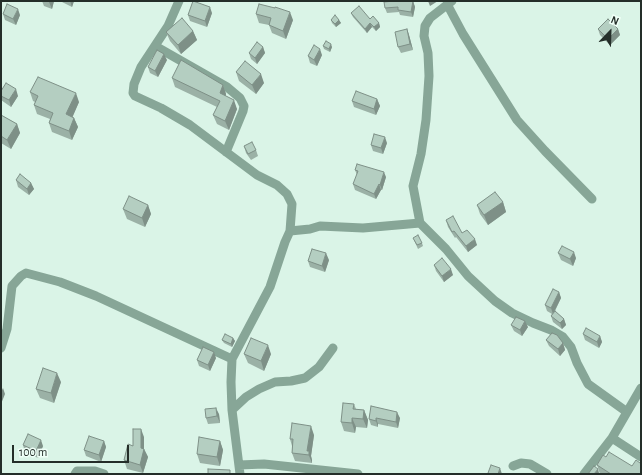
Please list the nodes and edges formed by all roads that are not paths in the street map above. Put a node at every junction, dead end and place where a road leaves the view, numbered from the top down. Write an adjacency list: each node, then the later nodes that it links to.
1 (179, 1): 3 (street)
2 (450, 3): 5 (street); 6 (street)
3 (155, 46): 4 (street); 4 (street)
4 (226, 152): 7 (street)
5 (592, 199)
6 (420, 224): 7 (street); 13 (street)
7 (290, 231): 10 (street)
8 (1, 348): 10 (street)
9 (333, 348): 12 (street)
10 (232, 359): 12 (street)
11 (641, 388): 13 (street)
12 (232, 410): 17 (street)
13 (627, 412): 14 (street)
14 (612, 438): 15 (street); 22 (street)
15 (641, 457)
16 (512, 466): 21 (street)
17 (240, 469): 20 (street)
18 (75, 474): 19 (street)
19 (104, 474)
20 (358, 474)
21 (547, 474)
22 (584, 474)

